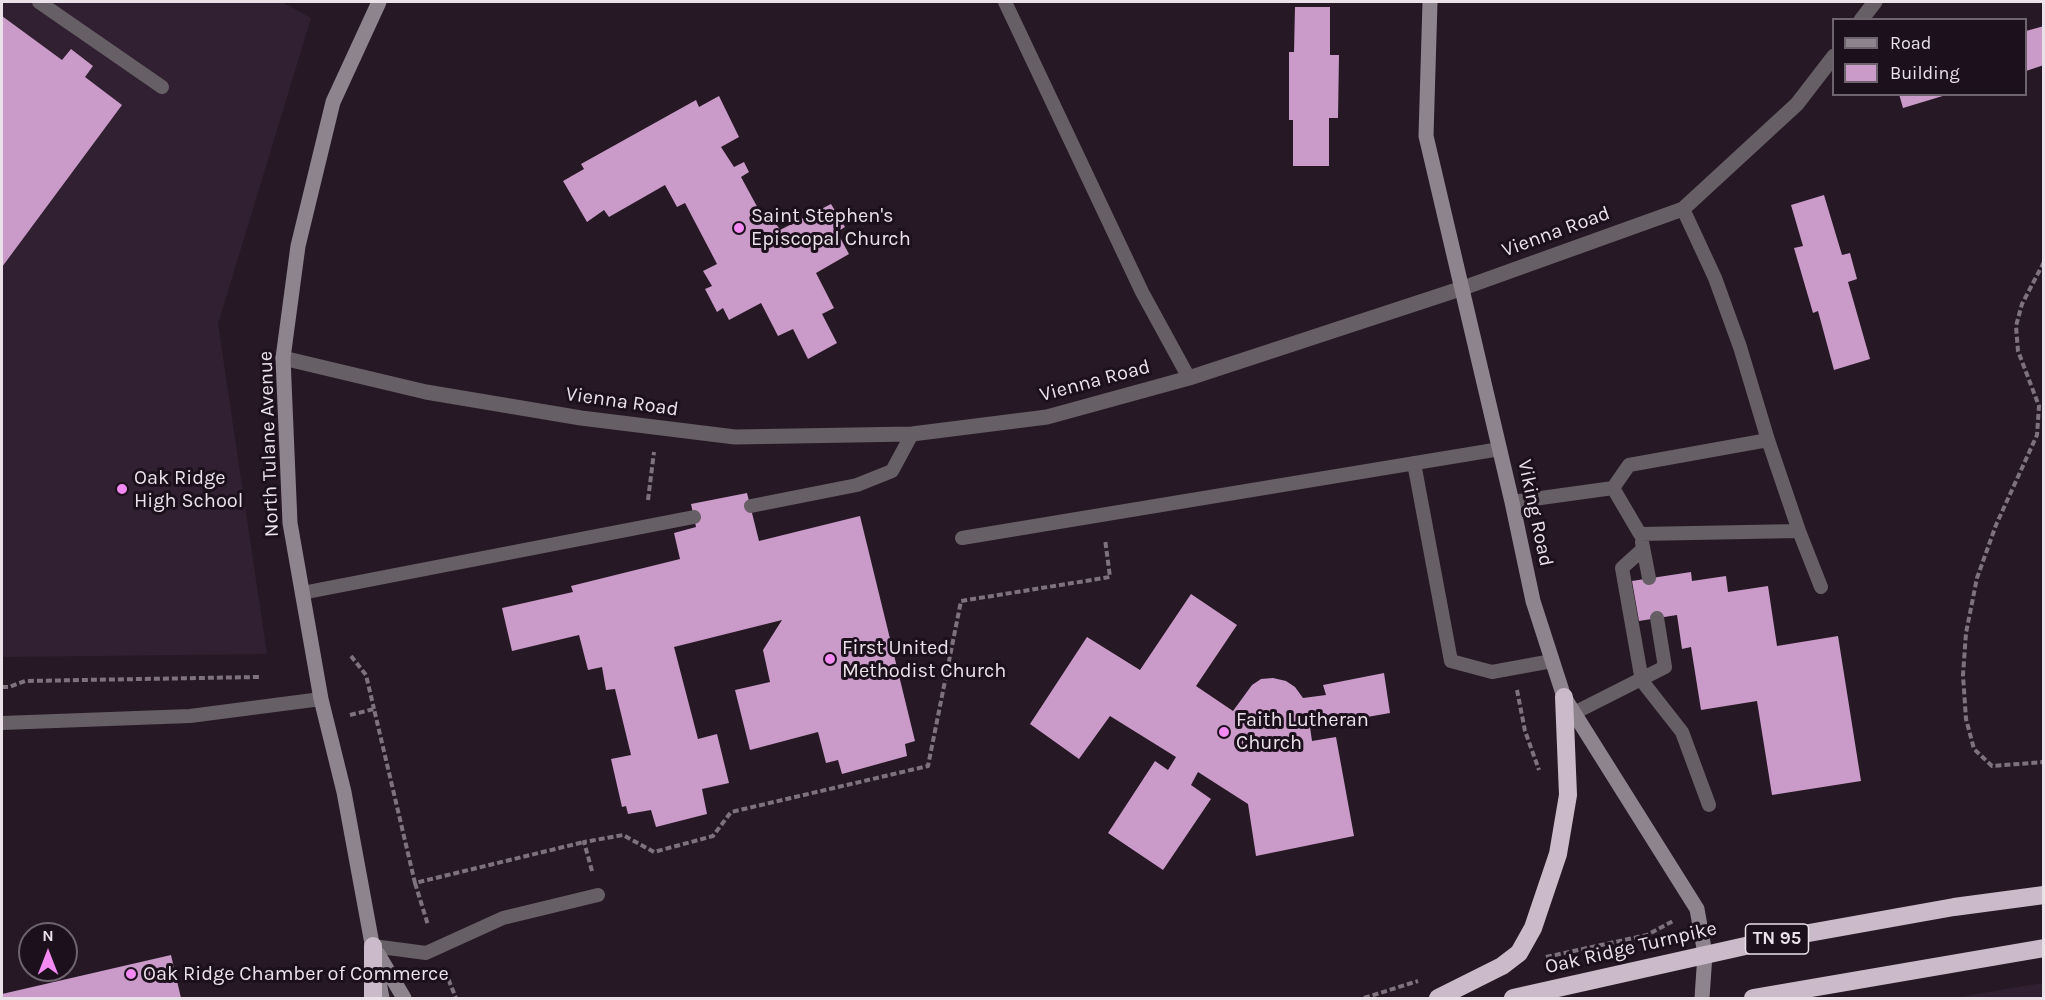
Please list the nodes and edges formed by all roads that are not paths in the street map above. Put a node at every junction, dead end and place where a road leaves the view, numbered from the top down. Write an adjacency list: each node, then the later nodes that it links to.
1 (39, 2): 8 (lane)
2 (379, 2): 11 (street, North Tulane Avenue)
3 (1005, 2): 12 (lane)
4 (1430, 2): 10 (street, Viking Road)
5 (1875, 2): 6 (street)
6 (1863, 18)
7 (1832, 57): 9 (street, Vienna Road)
8 (162, 87)
9 (1683, 209): 10 (street, Vienna Road); 14 (lane)
10 (1463, 288): 12 (street, Vienna Road); 15 (street, Viking Road)
11 (283, 358): 13 (street, Vienna Road); 27 (street, North Tulane Avenue)
12 (1189, 378): 13 (street, Vienna Road)
13 (912, 434): 19 (lane)
14 (1768, 440): 17 (lane); 21 (lane)
15 (1500, 449): 16 (lane); 18 (street, Viking Road)
16 (1414, 463): 23 (lane); 29 (lane)
17 (1613, 488): 18 (lane); 22 (lane)
18 (1512, 502): 29 (street, Viking Road)
19 (751, 506)
20 (694, 517): 27 (lane)
21 (1799, 531): 22 (lane); 26 (lane)
22 (1640, 534): 24 (lane)
23 (962, 538)
24 (1643, 549): 25 (lane); 30 (lane)
25 (1649, 578)
26 (1821, 587)
27 (302, 593): 32 (street, North Tulane Avenue)
28 (1657, 618): 30 (lane)
29 (1552, 661): 31 (street, Viking Road)
30 (1642, 681): 33 (lane); 35 (lane)
31 (1564, 697): 33 (street, Viking Road); 44 (highway)
32 (321, 699): 34 (lane); 38 (street, North Tulane Avenue)
33 (1575, 713): 40 (street, Viking Road)
34 (2, 723)
35 (1709, 805)
36 (598, 895): 38 (lane)
37 (2043, 895): 40 (highway, Oak Ridge Turnpike / TN 95)
38 (373, 946): 41 (highway); 42 (street, North Tulane Avenue); 43 (street)
39 (2043, 948): 47 (highway)
40 (1705, 954): 45 (highway, Oak Ridge Turnpike / TN 95); 46 (street, Viking Road)
41 (374, 999)
42 (382, 999)
43 (404, 999)
44 (1438, 999)
45 (1512, 999)
46 (1702, 999)
47 (1753, 999)

